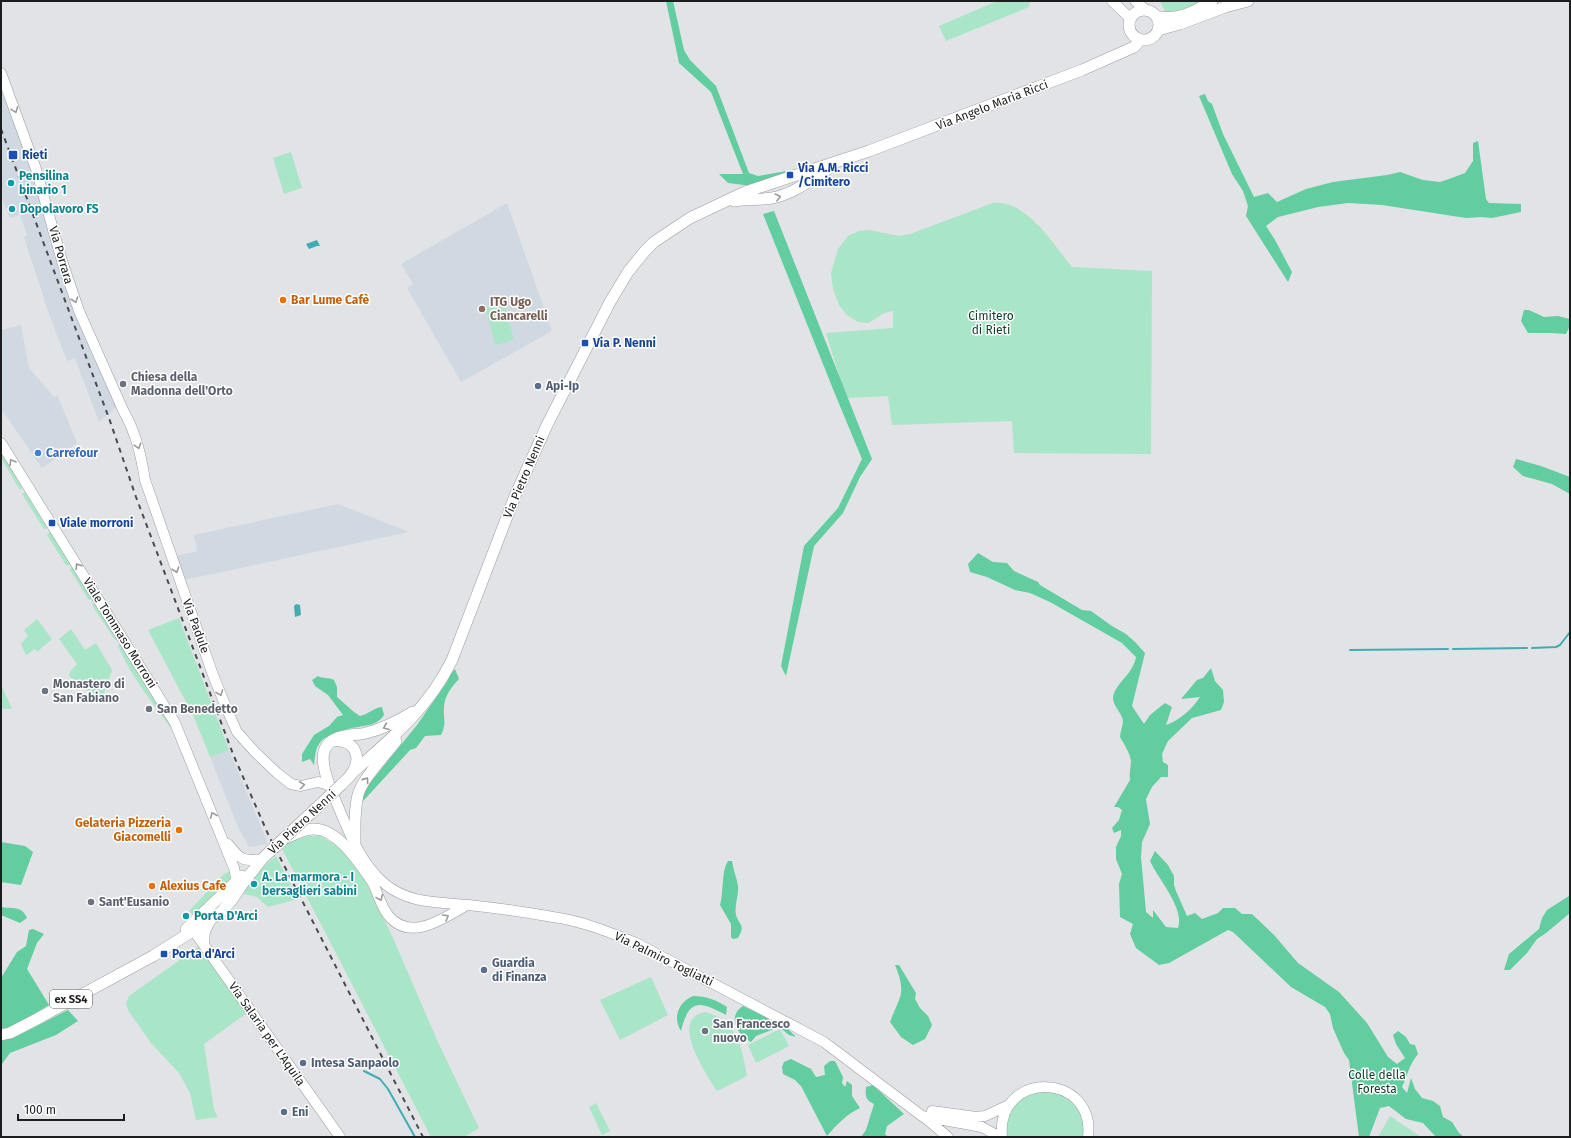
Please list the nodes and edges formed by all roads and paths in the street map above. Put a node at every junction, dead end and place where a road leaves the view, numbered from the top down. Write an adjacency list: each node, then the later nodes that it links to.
1 (1112, 1): 7 (street)
2 (1135, 1): 5 (street)
3 (1212, 1): 6 (main road)
4 (1248, 1): 8 (main road)
5 (1146, 10): 6 (main road); 7 (main road)
6 (1156, 16): 8 (main road)
7 (1131, 19): 9 (main road)
8 (1158, 30): 9 (main road)
9 (1140, 39): 11 (main road, Via Angelo Maria Ricci)
10 (1, 73): 13 (street, Via Porrara, one-way to 13)
11 (840, 162): 12 (main road, Via Angelo Maria Ricci); 12 (main road, Via Angelo Maria Ricci, one-way to 11)
12 (723, 203): 15 (main road, Via Pietro Nenni)
13 (123, 410): 19 (street, Via Padule, one-way to 19)
14 (1, 443): 20 (street, Viale Tommaso Morroni, one-way to 14)
15 (420, 709): 16 (main road, Via Pietro Nenni); 17 (main road, one-way to 17)
16 (404, 727): 18 (main road, Via Pietro Nenni); 22 (main road, one-way to 16)
17 (332, 741): 18 (main road); 19 (main road)
18 (352, 774): 21 (main road, Via Pietro Nenni, bridge)
19 (329, 785): 22 (street, Via Palmiro Togliatti)
20 (222, 837): 23 (street); 25 (street, Viale Tommaso Morroni)
21 (286, 838): 23 (main road, Via Pietro Nenni, bridge); 28 (main road)
22 (355, 842): 24 (street, Via Palmiro Togliatti)
23 (262, 859): 26 (main road); 29 (main road)
24 (363, 859): 28 (street); 30 (street, Via Palmiro Togliatti)
25 (235, 870): 26 (street); 27 (street, Viale Tommaso Morroni)
26 (247, 871): 27 (main road)
27 (235, 882): 29 (street, Viale Tommaso Morroni); 32 (main road)
28 (373, 882): 30 (street, one-way to 30)
29 (232, 900): 31 (main road)
30 (467, 905): 35 (street, Via Palmiro Togliatti)
31 (212, 918): 32 (main road); 33 (street)
32 (189, 931): 33 (street, Via Salaria per L'Aquila); 34 (main road, ex SS4)
33 (204, 944): 38 (street, Via Salaria per L'Aquila)
34 (1, 1035)
35 (900, 1100): 36 (street); 37 (street, Via Palmiro Togliatti)
36 (1009, 1105): 40 (street); 41 (street)
37 (922, 1116): 39 (street); 40 (street, Via Palmiro Togliatti)
38 (340, 1137)
39 (948, 1137)
40 (1001, 1137)
41 (1088, 1137)

